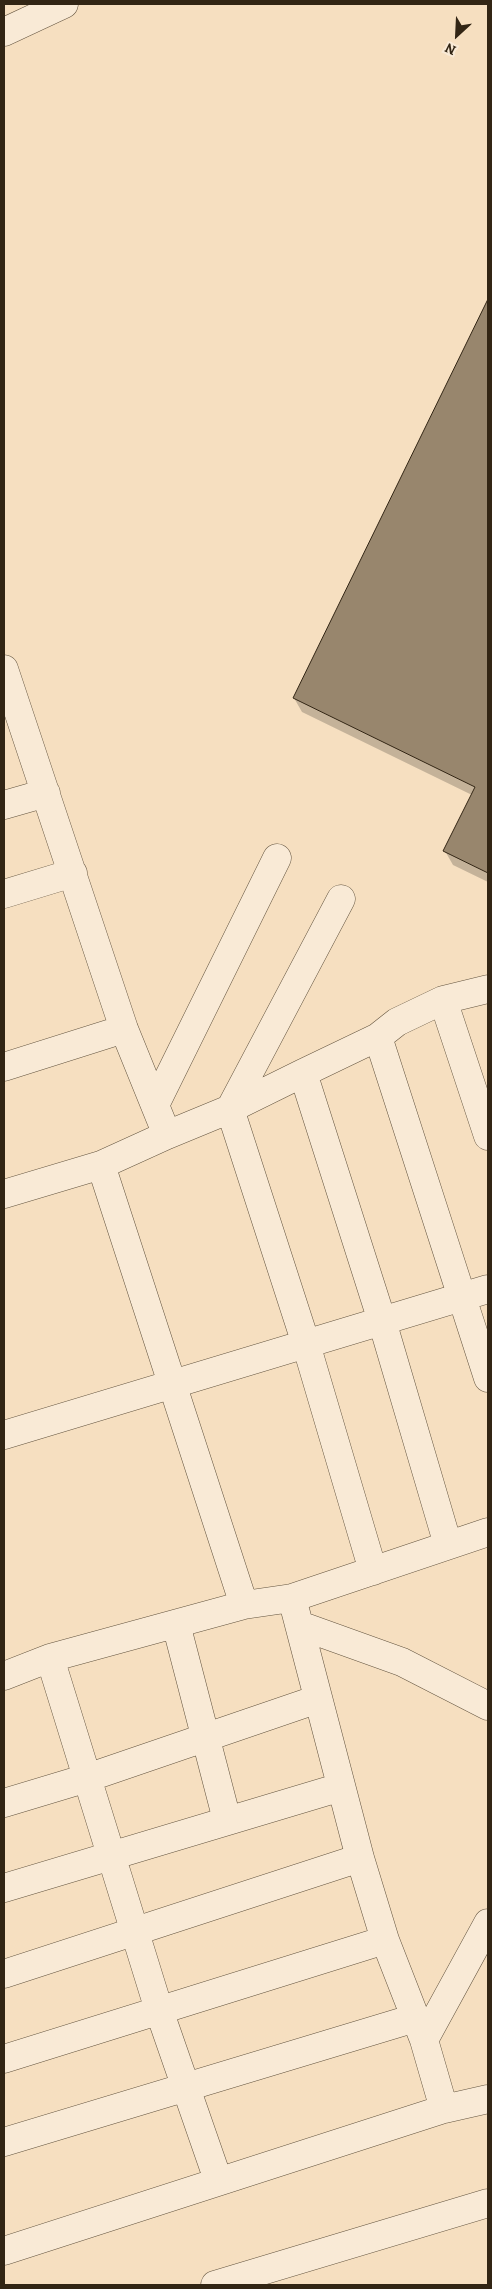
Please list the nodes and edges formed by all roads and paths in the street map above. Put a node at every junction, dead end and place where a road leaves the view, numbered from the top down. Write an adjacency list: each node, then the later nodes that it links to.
1 (64, 4): 2 (street)
2 (4, 32)
3 (4, 669): 4 (street)
4 (11, 717): 5 (street)
5 (46, 792): 6 (street); 8 (street)
6 (4, 805)
7 (277, 858): 17 (street)
8 (73, 873): 9 (street); 13 (street)
9 (4, 894)
10 (341, 899): 18 (street)
11 (488, 989): 12 (street)
12 (443, 1000): 14 (street); 20 (street)
13 (124, 1029): 15 (street); 17 (street)
14 (378, 1037): 16 (street); 23 (street)
15 (4, 1067)
16 (303, 1074): 18 (street); 24 (street)
17 (155, 1105): 19 (street)
18 (230, 1109): 19 (street); 25 (street)
19 (167, 1135): 21 (street)
20 (488, 1136)
21 (102, 1165): 22 (street); 27 (street)
22 (4, 1194)
23 (476, 1293): 24 (street); 26 (street)
24 (382, 1321): 25 (street); 30 (street)
25 (306, 1344): 27 (street); 31 (street)
26 (488, 1378)
27 (172, 1384): 28 (street); 33 (street)
28 (4, 1434)
29 (488, 1532): 30 (street)
30 (448, 1545): 31 (street)
31 (374, 1571): 32 (street)
32 (292, 1598): 33 (street); 35 (street)
33 (244, 1605): 34 (street)
34 (176, 1624): 36 (street); 40 (street)
35 (299, 1625): 38 (street); 39 (street)
36 (50, 1658): 37 (street); 41 (street)
37 (4, 1676)
38 (318, 1698): 40 (street); 42 (street)
39 (488, 1706)
40 (205, 1736): 41 (street); 44 (street)
41 (87, 1778): 43 (street); 45 (street)
42 (341, 1787): 44 (street); 46 (street)
43 (4, 1803)
44 (227, 1820): 45 (street)
45 (111, 1854): 47 (street); 49 (street)
46 (360, 1858): 49 (street); 50 (street)
47 (4, 1888)
48 (488, 1923): 53 (street)
49 (135, 1932): 51 (street); 52 (street)
50 (385, 1940): 52 (street); 53 (street)
51 (4, 1974)
52 (160, 2010): 54 (street); 55 (street)
53 (420, 2029): 55 (street); 57 (street)
54 (4, 2060)
55 (186, 2088): 58 (street); 59 (street)
56 (488, 2099): 57 (street)
57 (444, 2109): 59 (street)
58 (4, 2142)
59 (218, 2180): 61 (street)
60 (488, 2203): 62 (street)
61 (4, 2251)
62 (216, 2285)

